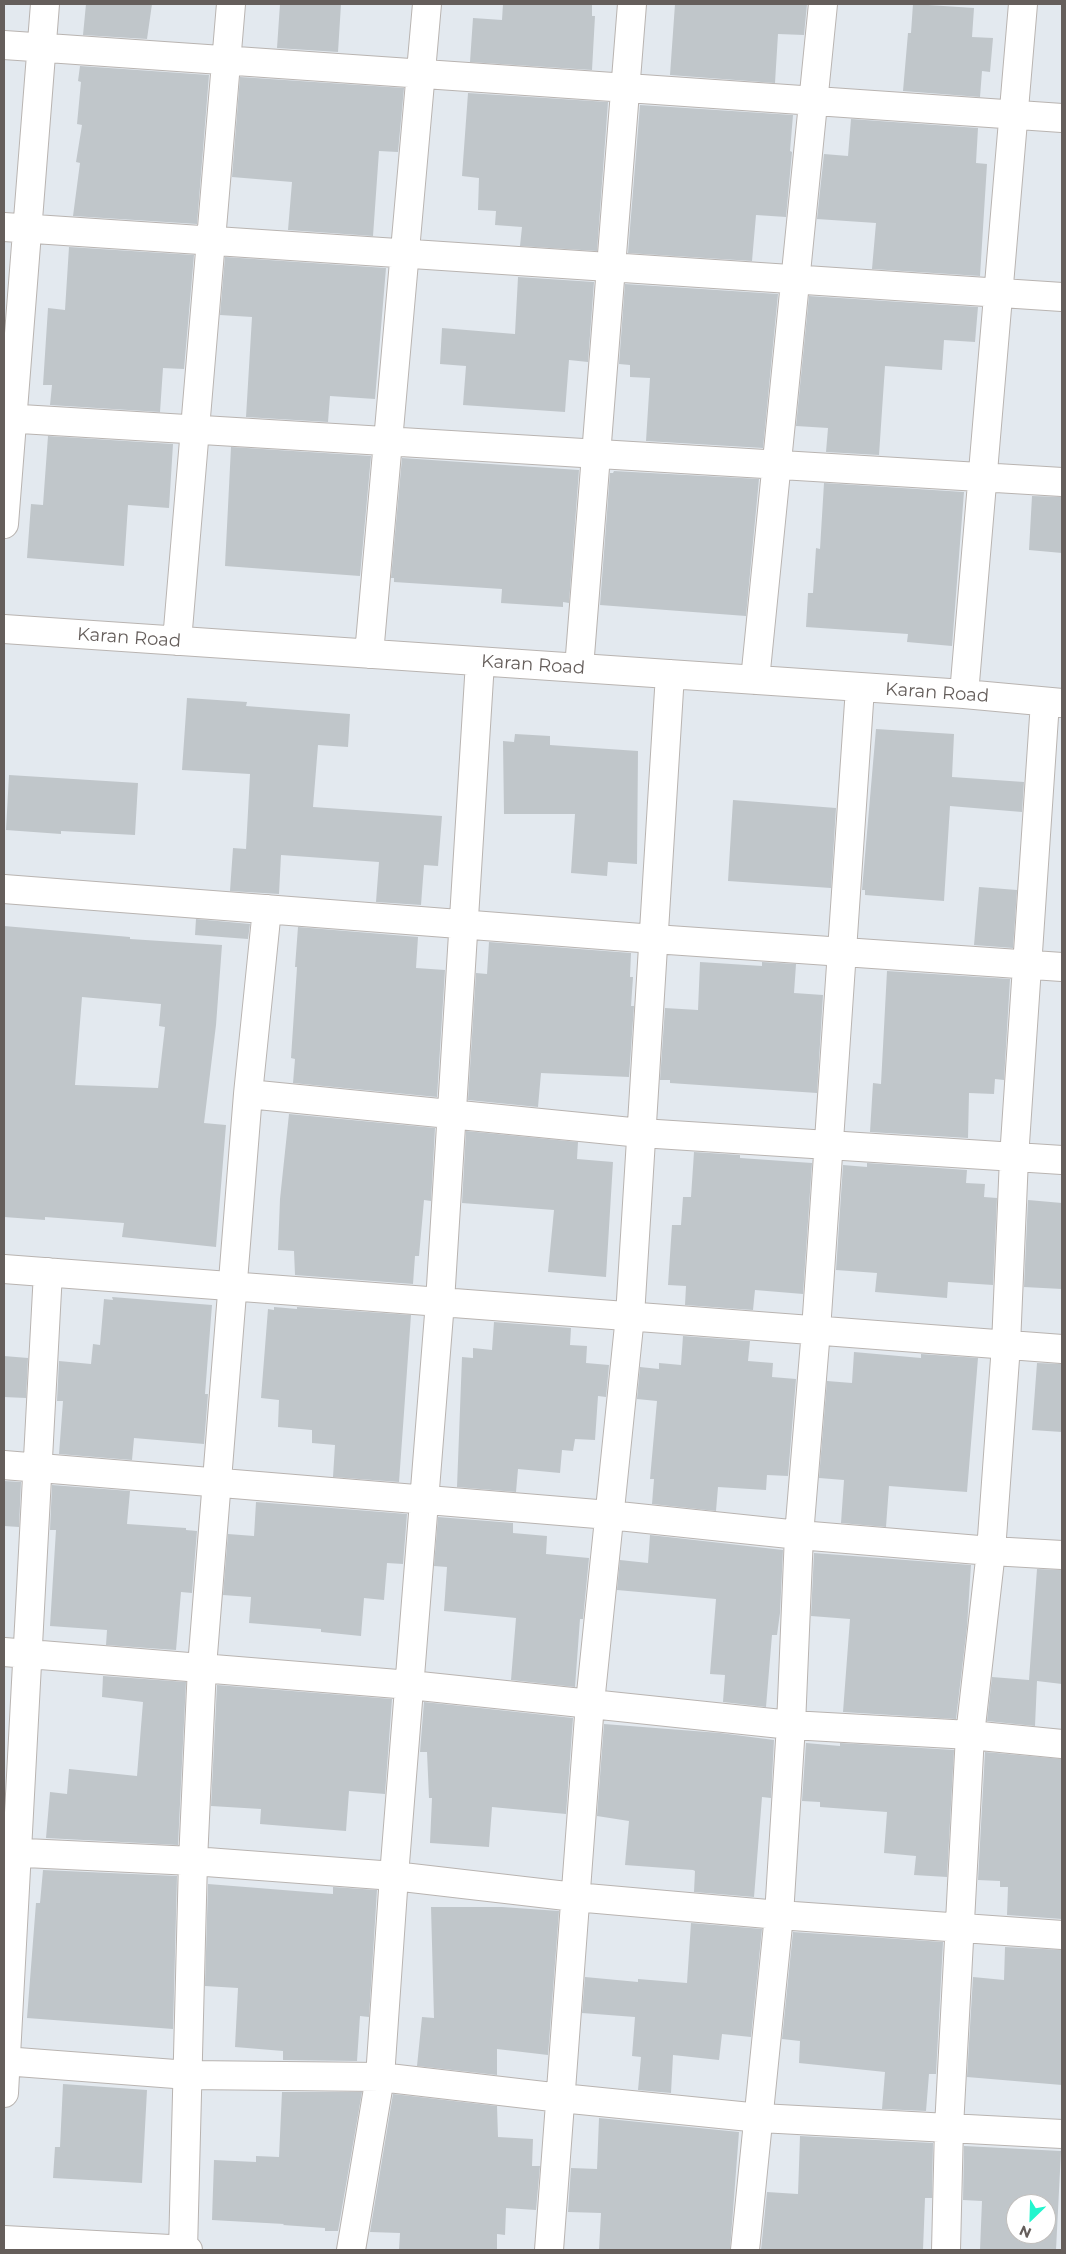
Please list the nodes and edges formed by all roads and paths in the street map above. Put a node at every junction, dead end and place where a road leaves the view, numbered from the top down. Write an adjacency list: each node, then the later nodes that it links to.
1 (45, 4): 8 (street)
2 (231, 4): 9 (street)
3 (427, 4): 10 (street)
4 (632, 4): 11 (street)
5 (823, 4): 12 (street)
6 (1022, 4): 13 (street)
7 (4, 45): 8 (street)
8 (42, 48): 9 (street); 15 (street)
9 (226, 61): 10 (street); 16 (street)
10 (420, 74): 11 (street); 17 (street)
11 (625, 88): 12 (street); 18 (street)
12 (813, 101): 13 (street); 19 (street)
13 (1013, 114): 14 (street); 20 (street)
14 (1062, 118)
15 (16, 227): 16 (street); 22 (street)
16 (211, 240): 17 (street); 23 (street)
17 (405, 253): 18 (street); 24 (street)
18 (611, 268): 19 (street); 25 (street)
19 (795, 280): 20 (street); 26 (street)
20 (998, 293): 21 (street); 27 (street)
21 (1062, 297)
22 (8, 418): 23 (street); 29 (street)
23 (195, 429): 24 (street); 31 (street)
24 (388, 441): 25 (street); 32 (street)
25 (596, 453): 26 (street); 34 (street)
26 (776, 464): 27 (street); 36 (street)
27 (982, 477): 28 (street); 38 (street)
28 (1062, 482)
29 (4, 524)
30 (4, 629): 31 (street, Karan Road)
31 (177, 641): 32 (street, Karan Road)
32 (369, 654): 33 (street, Karan Road)
33 (480, 662): 34 (street, Karan Road); 42 (street)
34 (579, 668): 35 (street, Karan Road)
35 (670, 674): 36 (street, Karan Road); 43 (street)
36 (755, 680): 37 (street, Karan Road)
37 (860, 688): 38 (street, Karan Road); 44 (street)
38 (964, 694): 39 (street, Karan Road)
39 (1053, 702): 45 (street)
40 (4, 889): 41 (street)
41 (267, 909): 42 (street); 47 (street)
42 (464, 924): 43 (street); 48 (street)
43 (654, 939): 44 (street); 49 (street)
44 (842, 952): 45 (street); 50 (street)
45 (1027, 964): 46 (street); 51 (street)
46 (1062, 967)
47 (248, 1094): 48 (street); 55 (street)
48 (452, 1113): 49 (street); 56 (street)
49 (641, 1133): 50 (street); 57 (street)
50 (829, 1145): 51 (street); 58 (street)
51 (1014, 1158): 52 (street); 59 (street)
52 (1062, 1160)
53 (4, 1269): 54 (street)
54 (48, 1272): 55 (street); 62 (street)
55 (234, 1286): 56 (street); 63 (street)
56 (440, 1302): 57 (street); 64 (street)
57 (630, 1316): 58 (street); 65 (street)
58 (816, 1330): 59 (street); 66 (street)
59 (1006, 1345): 60 (street); 67 (street)
60 (1062, 1349)
61 (4, 1465): 62 (street)
62 (38, 1468): 63 (street); 69 (street)
63 (217, 1482): 64 (street); 70 (street)
64 (425, 1500): 65 (street); 71 (street)
65 (609, 1515): 66 (street); 72 (street)
66 (799, 1535): 67 (street); 73 (street)
67 (991, 1551): 68 (street); 74 (street)
68 (1062, 1555)
69 (16, 1653): 70 (street); 76 (street)
70 (202, 1667): 71 (street); 77 (street)
71 (410, 1685): 72 (street); 78 (street)
72 (590, 1703): 73 (street); 79 (street)
73 (791, 1725): 74 (street); 80 (street)
74 (970, 1735): 75 (street); 81 (street)
75 (1062, 1744)
76 (10, 1852): 77 (street); 83 (street)
77 (193, 1860): 78 (street); 84 (street)
78 (394, 1876): 79 (street); 85 (street)
79 (575, 1897): 80 (street); 87 (street)
80 (779, 1915): 81 (street); 88 (street)
81 (960, 1927): 82 (street); 89 (street)
82 (1062, 1935)
83 (5, 2061): 84 (street); 86 (street)
84 (188, 2075): 85 (street); 92 (street)
85 (380, 2077): 87 (street); 94 (street)
86 (4, 2094)
87 (561, 2098): 88 (street); 95 (street)
88 (760, 2118): 89 (street); 96 (street)
89 (950, 2127): 90 (street); 97 (street)
90 (1062, 2134)
91 (4, 2240): 92 (street)
92 (183, 2250): 93 (street)
93 (188, 2250)
94 (351, 2250)
95 (549, 2250)
96 (745, 2250)
97 (946, 2250)

